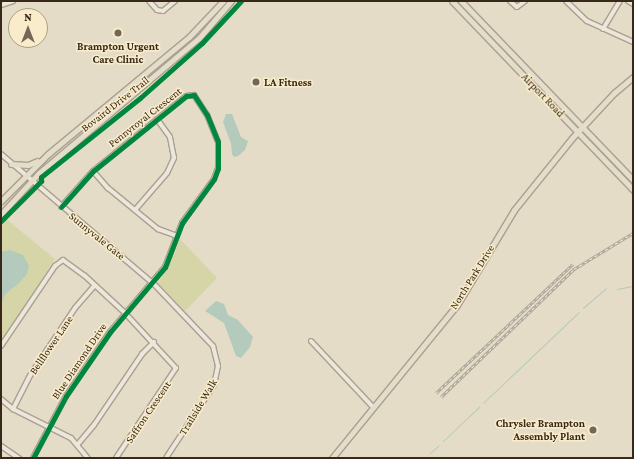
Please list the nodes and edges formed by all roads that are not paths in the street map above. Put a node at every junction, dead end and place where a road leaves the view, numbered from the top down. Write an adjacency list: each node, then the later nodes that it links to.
1 (13, 1): 13 (street)
2 (149, 1): 3 (street)
3 (175, 1)
4 (223, 1): 16 (main road)
5 (231, 1): 17 (main road)
6 (510, 1): 7 (street)
7 (525, 1)
8 (566, 1): 14 (street)
9 (620, 1): 14 (street)
10 (628, 1): 12 (street)
11 (457, 2): 20 (main road, Airport Road); 21 (main road, Airport Road)
12 (633, 4)
13 (1, 5)
14 (602, 29): 15 (street)
15 (633, 42)
16 (164, 59): 17 (main road); 23 (main road)
17 (166, 68): 28 (main road)
18 (633, 77): 20 (main road, North Park Drive)
19 (157, 119): 25 (street, Pennyroyal Crescent); 32 (street); 34 (street, Pennyroyal Crescent)
20 (583, 127): 21 (main road, North Park Drive); 27 (main road, Airport Road)
21 (578, 132): 29 (main road, Airport Road); 42 (main road, North Park Drive)
22 (1, 154): 24 (street, Sunnyvale Gate)
23 (42, 159): 24 (main road); 26 (main road)
24 (11, 164): 26 (street, Sunnyvale Gate)
25 (94, 171): 31 (street, Pennyroyal Crescent); 32 (street)
26 (24, 175): 28 (street, Sunnyvale Gate); 30 (main road)
27 (633, 180)
28 (30, 181): 31 (street, Sunnyvale Gate); 33 (main road)
29 (633, 190)
30 (1, 201)
31 (61, 207): 35 (street, Sunnyvale Gate)
32 (135, 210): 34 (street)
33 (1, 214)
34 (177, 236): 35 (street, Pennyroyal Crescent)
35 (152, 282): 37 (street, Blue Diamond Drive); 51 (street, Trailside Walk)
36 (95, 285): 37 (street, Saffron Crescent); 40 (street, Saffron Crescent); 43 (street, Bellflower Lane)
37 (125, 313): 39 (street, Saffron Crescent); 44 (street, Blue Diamond Drive)
38 (311, 340): 42 (street)
39 (154, 342): 45 (street); 50 (street, Saffron Crescent)
40 (1, 346)
41 (1, 399): 43 (street)
42 (373, 407): 52 (main road, North Park Drive)
43 (13, 409): 44 (street)
44 (50, 427): 45 (street); 48 (street, Blue Diamond Drive)
45 (78, 444): 49 (street)
46 (1, 446): 47 (street)
47 (19, 458)
48 (33, 458)
49 (88, 458)
50 (116, 458)
51 (166, 458)
52 (332, 458)

